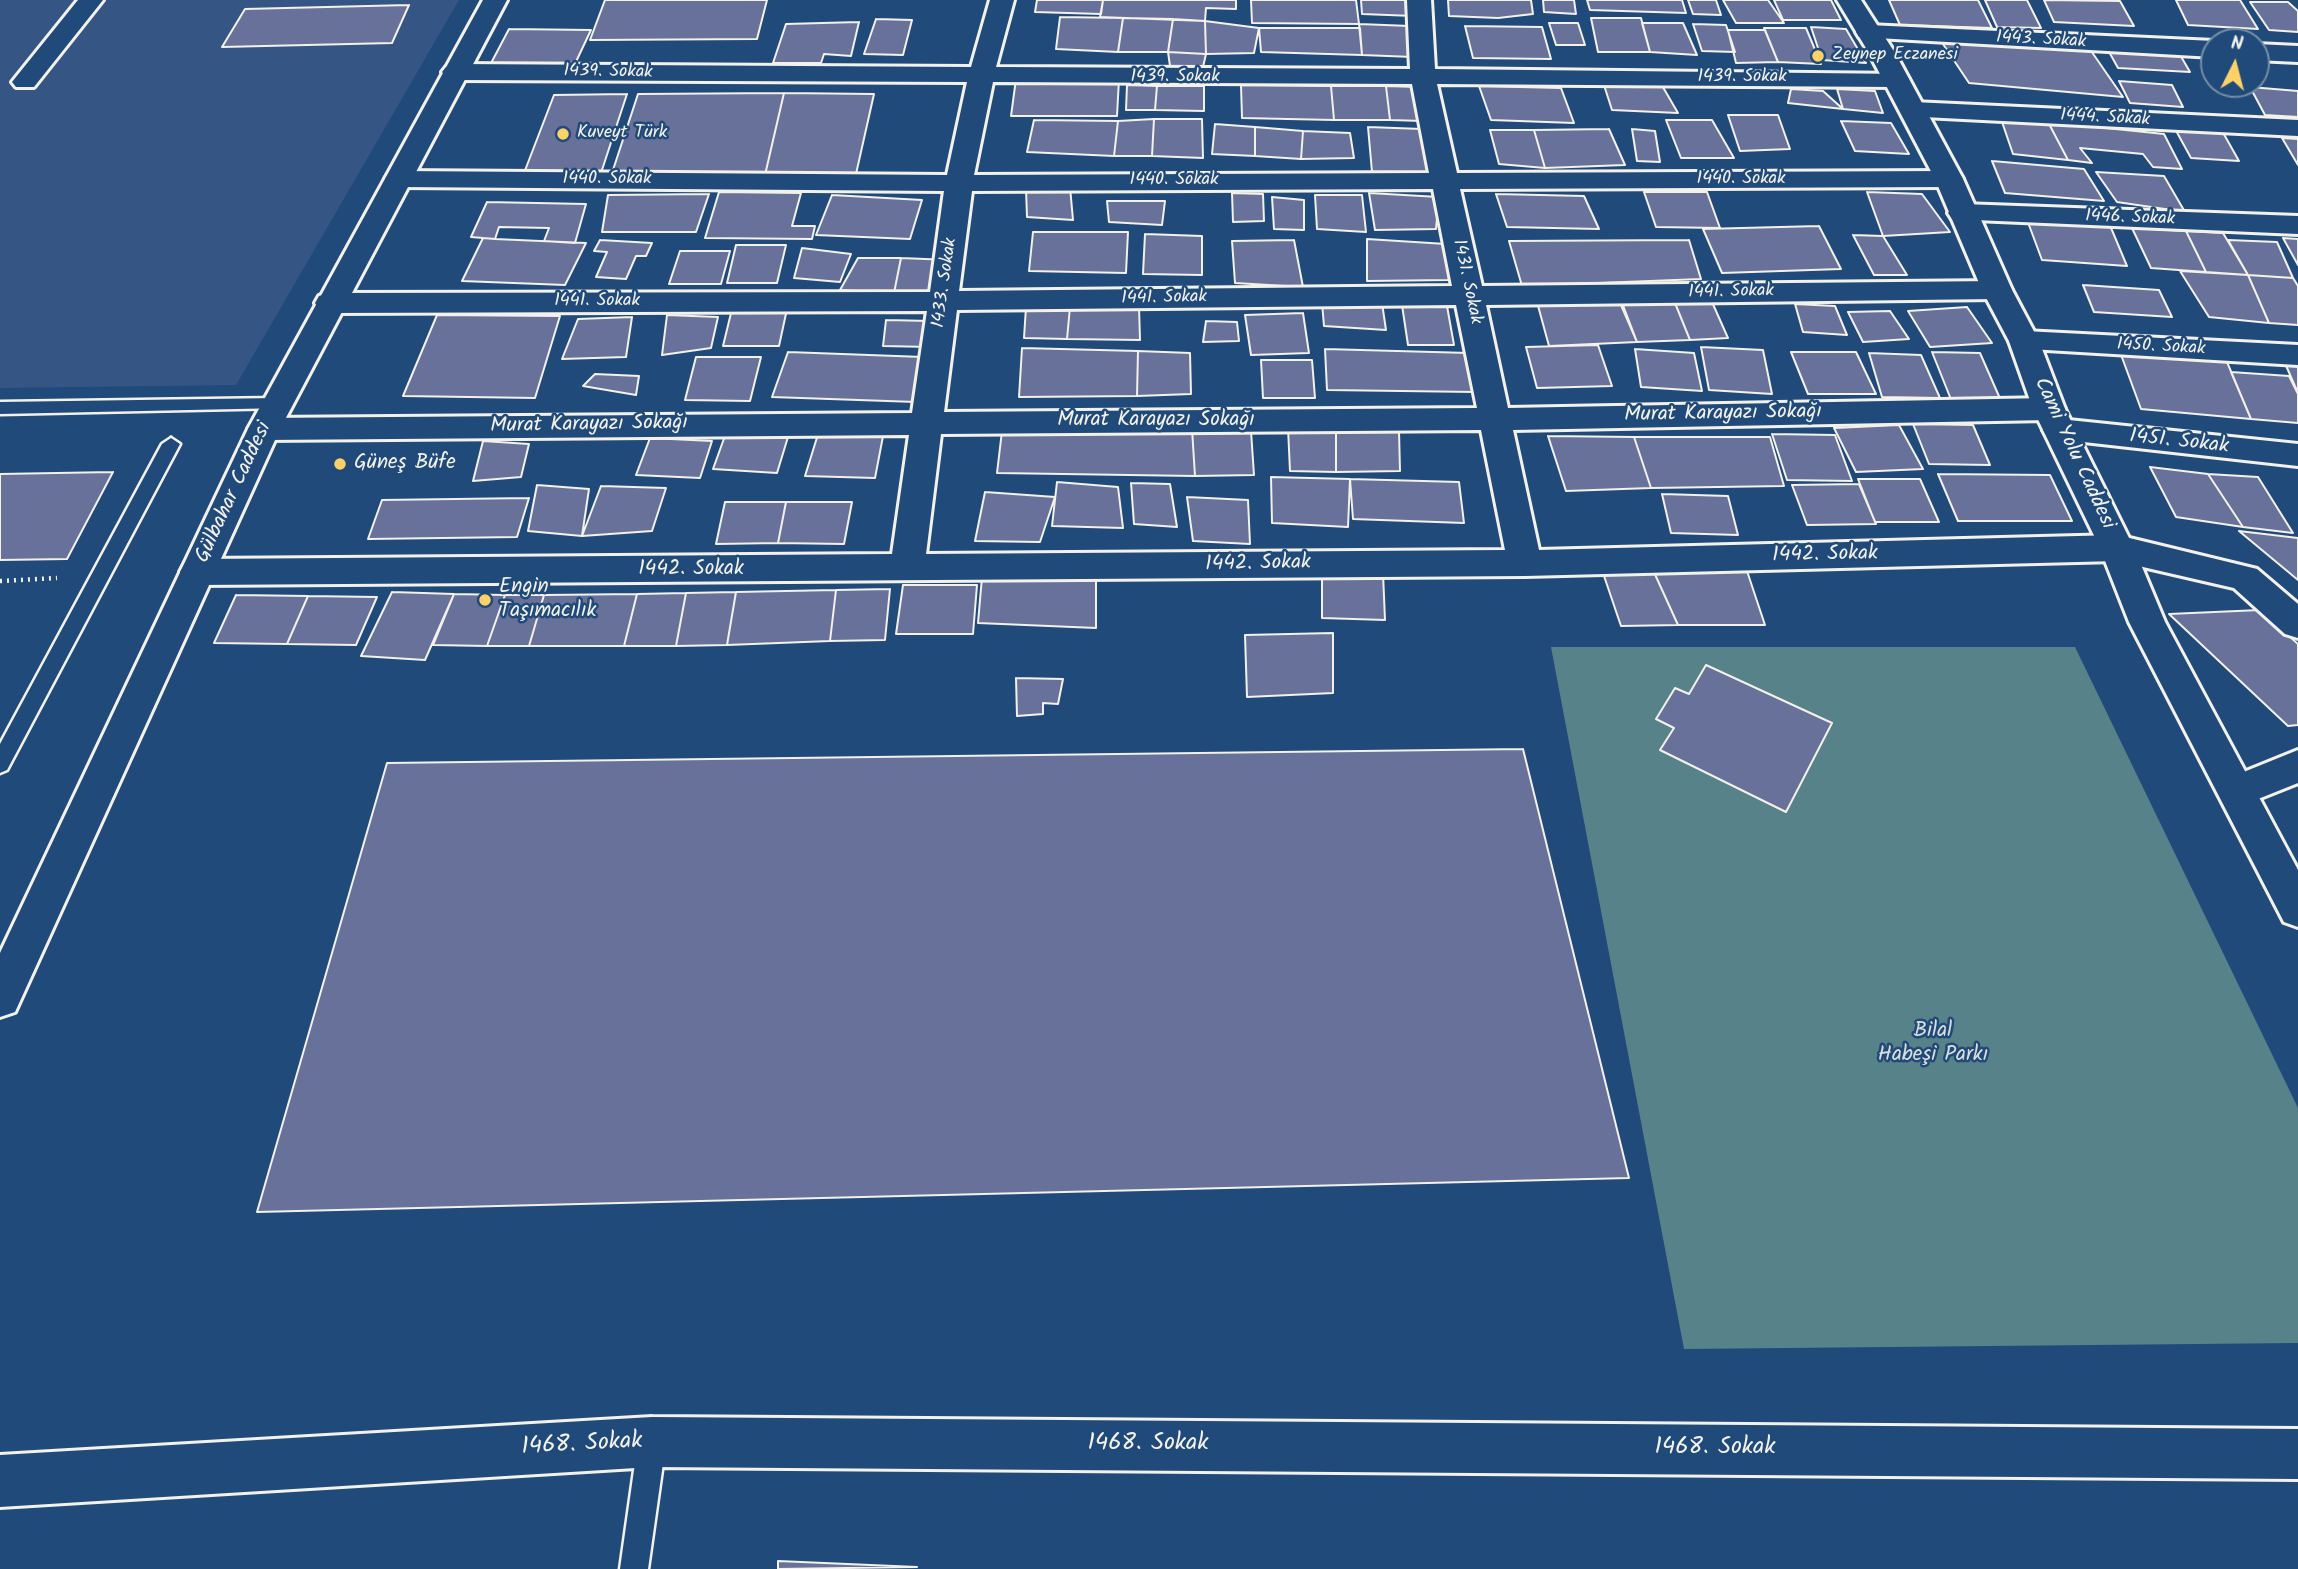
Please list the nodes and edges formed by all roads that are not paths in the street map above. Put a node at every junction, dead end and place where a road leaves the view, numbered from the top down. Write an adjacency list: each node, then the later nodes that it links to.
1 (91, 0): 14 (street)
2 (495, 0): 10 (street, Gülbahar Caddesi)
3 (1002, 0): 11 (street, 1433. Sokak)
4 (1419, 0): 12 (street, 1431. Sokak)
5 (1849, 0): 6 (street, Cami Yolu Caddesi)
6 (1868, 32): 7 (street, 1443. Sokak); 13 (street, Cami Yolu Caddesi)
7 (2200, 49)
8 (2270, 53): 9 (street)
9 (2298, 54)
10 (455, 72): 11 (street, 1439. Sokak); 17 (street, Gülbahar Caddesi)
11 (981, 77): 12 (street, 1439. Sokak); 20 (street, 1433. Sokak)
12 (1423, 77): 13 (street, 1439. Sokak); 19 (street, 1431. Sokak)
13 (1896, 79): 15 (street, Cami Yolu Caddesi)
14 (26, 82)
15 (1913, 110): 16 (street, 1444. Sokak); 18 (street, Cami Yolu Caddesi)
16 (2298, 128)
17 (399, 179): 20 (street, 1440. Sokak); 26 (street, Gülbahar Caddesi)
18 (1949, 179): 19 (street, 1440. Sokak); 21 (street, Cami Yolu Caddesi)
19 (1444, 180): 20 (street, 1440. Sokak); 24 (street, 1431. Sokak)
20 (959, 183): 25 (street, 1433. Sokak)
21 (1962, 213): 22 (street, 1446. Sokak); 23 (street, Cami Yolu Caddesi)
22 (2298, 225)
23 (1997, 290): 24 (street, 1441. Sokak); 27 (street, Cami Yolu Caddesi)
24 (1469, 296): 25 (street, 1441. Sokak); 31 (street, 1431. Sokak)
25 (943, 301): 26 (street, 1441. Sokak); 33 (street, 1433. Sokak)
26 (330, 303): 30 (street, Gülbahar Caddesi)
27 (2024, 341): 28 (street, 1450. Sokak); 32 (street, Cami Yolu Caddesi)
28 (2298, 355)
29 (0, 408): 30 (lane)
30 (271, 417): 33 (street, Murat Karayazı Sokağı); 39 (street, Gülbahar Caddesi)
31 (1494, 419): 32 (street, Murat Karayazı Sokağı); 33 (street, Murat Karayazı Sokağı); 37 (street, 1431. Sokak)
32 (2054, 420): 35 (street, 1451. Sokak); 36 (street, Cami Yolu Caddesi)
33 (926, 423): 38 (street, 1433. Sokak)
34 (171, 444): 41 (lane)
35 (2298, 455)
36 (2117, 548): 37 (street, 1442. Sokak); 40 (street, 1442. Sokak); 43 (street, Cami Yolu Caddesi)
37 (1525, 563): 38 (street, 1442. Sokak)
38 (907, 569): 39 (street, 1442. Sokak)
39 (197, 572): 45 (street, Gülbahar Caddesi)
40 (2298, 624)
41 (0, 764)
42 (2298, 766): 43 (street)
43 (2238, 791): 44 (street, Cami Yolu Caddesi)
44 (2298, 909)
45 (0, 998)
46 (652, 1442): 47 (street, 1468. Sokak); 48 (street, 1468. Sokak); 49 (lane)
47 (2298, 1454)
48 (0, 1481)
49 (634, 1569)

